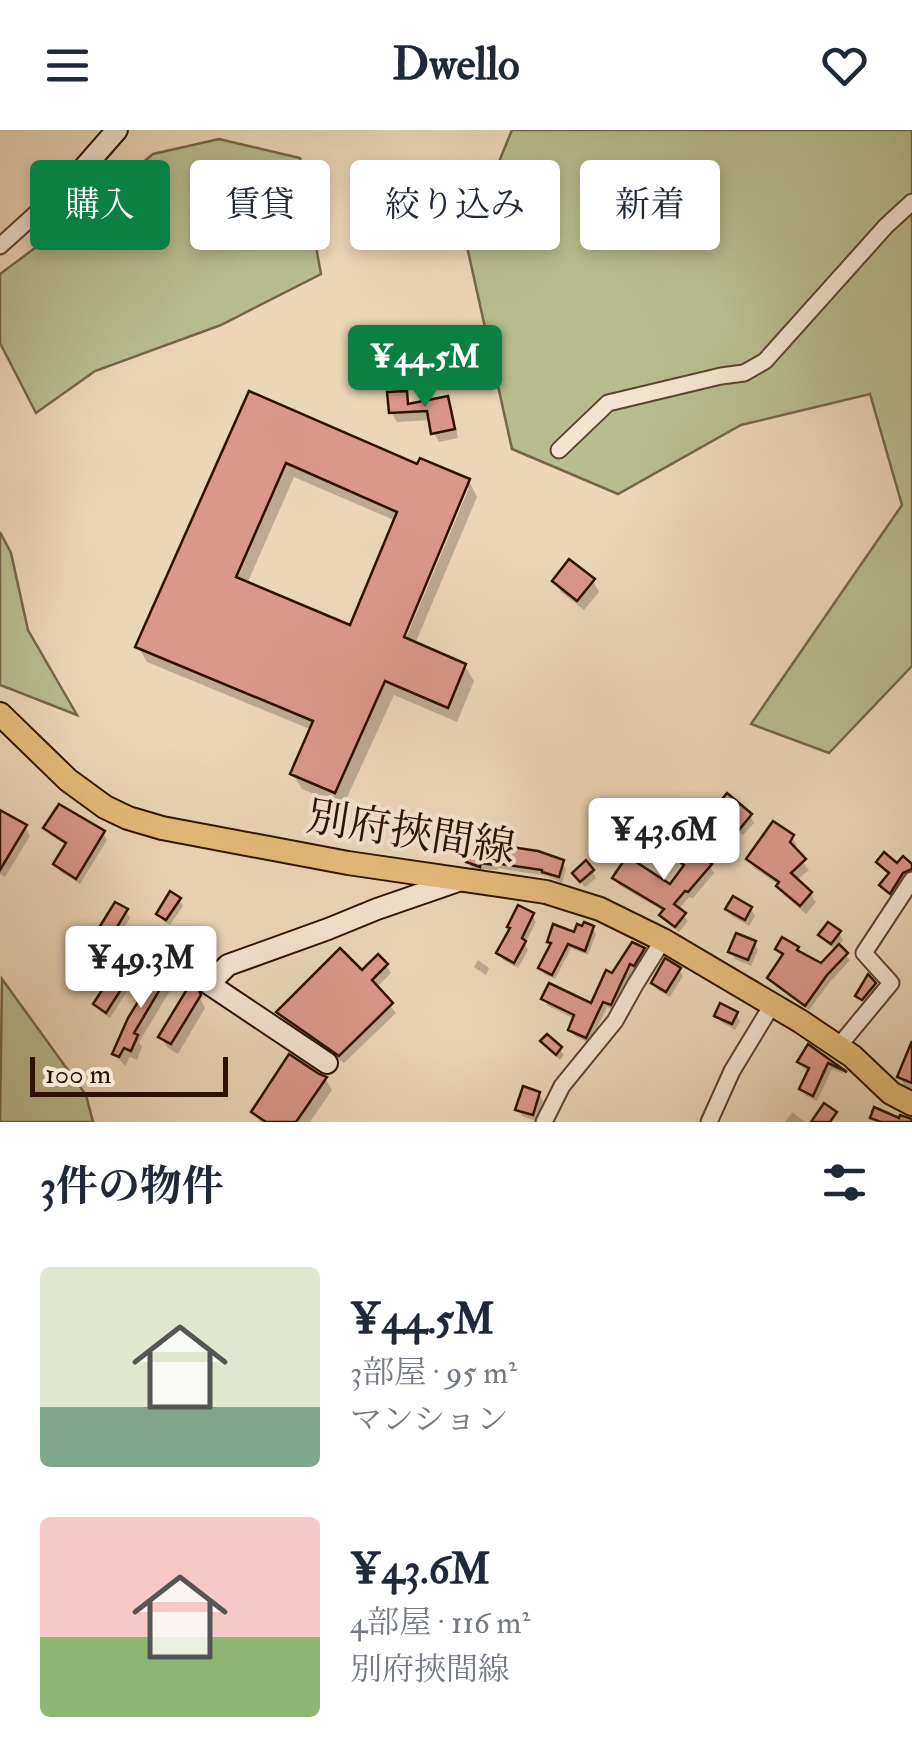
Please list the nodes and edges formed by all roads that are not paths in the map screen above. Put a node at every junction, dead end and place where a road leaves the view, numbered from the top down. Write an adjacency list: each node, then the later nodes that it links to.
1 (116, 130): 2 (street)
2 (90, 160)
3 (912, 202): 6 (street)
4 (30, 219): 5 (street)
5 (0, 246)
6 (559, 450)
7 (0, 714): 8 (main road, 別府挾間線)
8 (464, 880): 10 (main road, 別府挾間線); 13 (street)
9 (912, 880): 12 (street)
10 (663, 940): 11 (main road, 別府挾間線); 15 (street)
11 (772, 1005): 12 (main road, 別府挾間線); 16 (street)
12 (838, 1047): 14 (main road, 別府挾間線)
13 (327, 1064)
14 (912, 1104)
15 (544, 1122)
16 (710, 1122)

